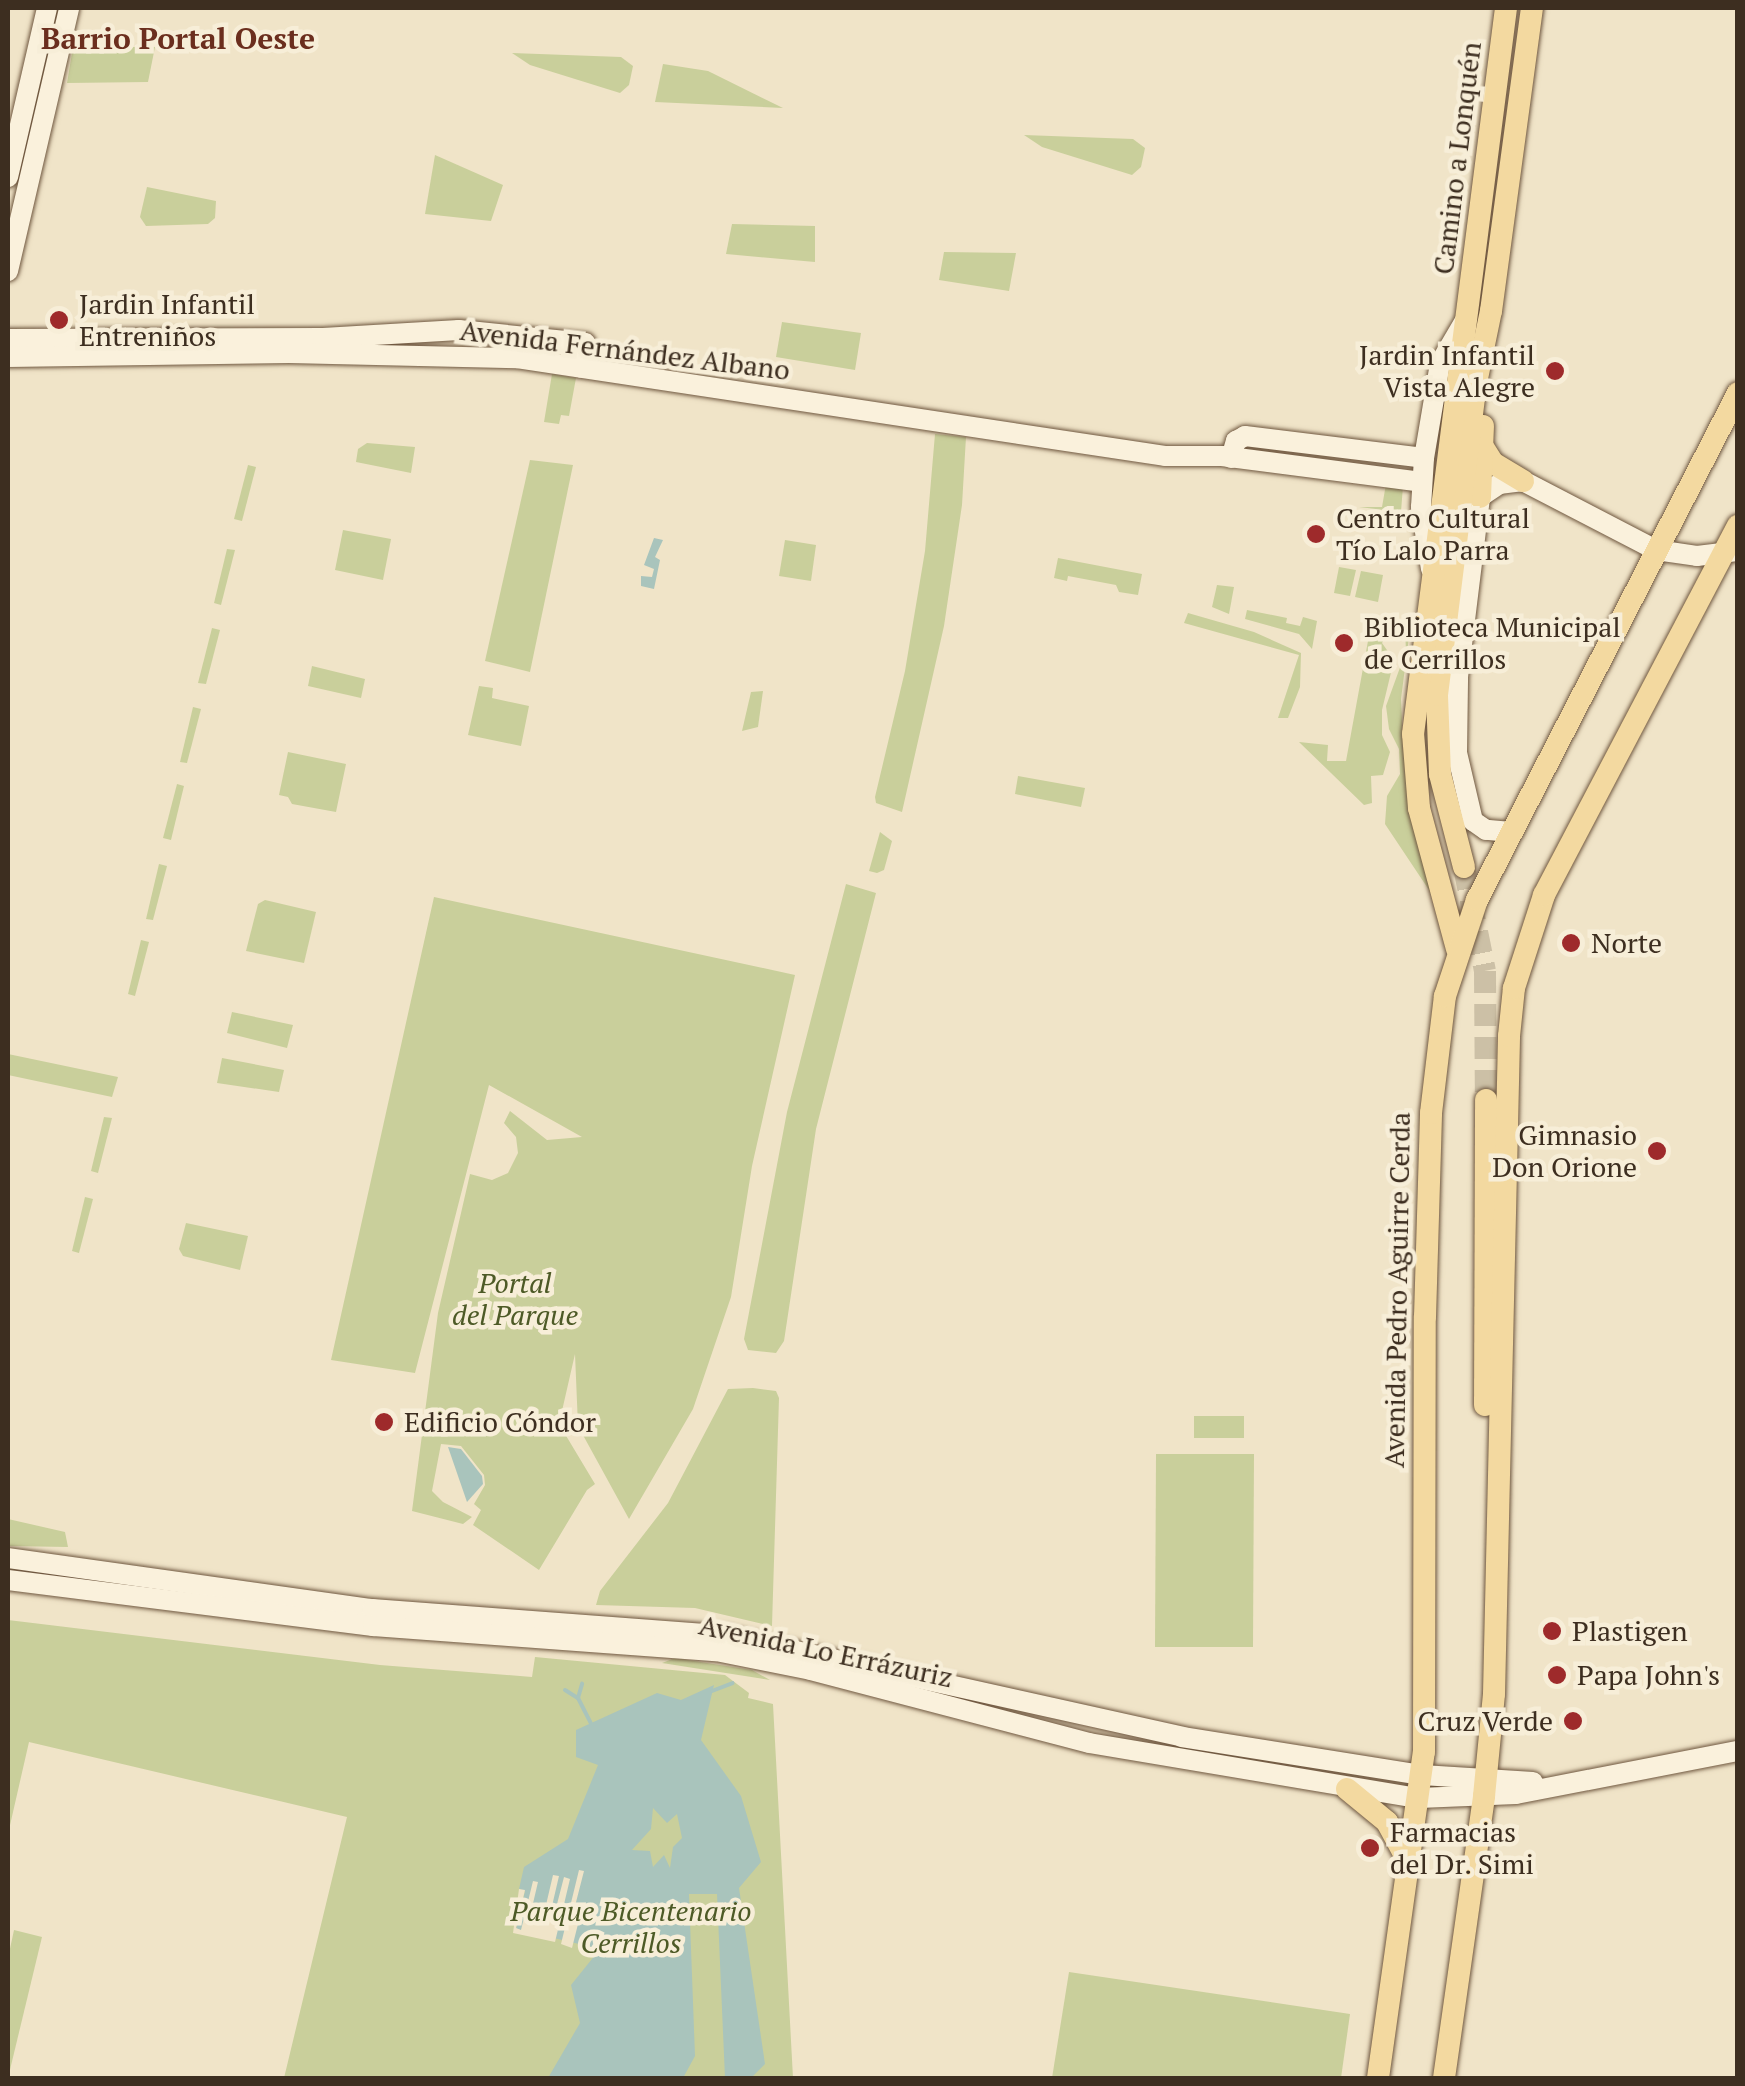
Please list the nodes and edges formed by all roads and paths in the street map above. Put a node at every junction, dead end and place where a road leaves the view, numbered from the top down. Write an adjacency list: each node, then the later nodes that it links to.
1 (47, 8): 5 (main road)
2 (69, 8): 6 (main road)
3 (1506, 8): 8 (main road, Camino a Lonquén)
4 (1532, 8): 7 (main road, Camino a Lonquén)
5 (8, 178)
6 (8, 271)
7 (1491, 312): 13 (main road); 24 (main road)
8 (1467, 316): 15 (main road, Camino a Lonquén); 22 (main road, Camino a Lonquén)
9 (8, 340): 11 (main road, Avenida Fernández Albano)
10 (8, 358): 11 (main road, Avenida Fernández Albano)
11 (580, 368): 14 (main road, Avenida Fernández Albano)
12 (1738, 393): 20 (main road, Avenida Pedro Aguirre Cerda)
13 (1482, 447): 17 (main road); 18 (main road)
14 (1231, 458): 15 (main road); 16 (main road, Avenida Fernández Albano)
15 (1424, 458): 16 (main road, Camino a Lonquén)
16 (1421, 482): 22 (main road, Camino a Lonquén)
17 (1522, 482): 18 (main road); 20 (main road)
18 (1480, 497): 23 (main road)
19 (1738, 526): 21 (main road)
20 (1656, 550): 21 (main road); 23 (main road, Avenida Pedro Aguirre Cerda)
21 (1730, 553): 29 (main road)
22 (1431, 572): 25 (main road, Camino a Lonquén)
23 (1511, 832): 25 (main road, Avenida Pedro Aguirre Cerda)
24 (1464, 867)
25 (1457, 952): 31 (main road, Avenida Pedro Aguirre Cerda)
26 (1486, 1100): 29 (main road)
27 (8, 1558): 31 (main road, Avenida Lo Errázuriz)
28 (8, 1580): 33 (main road, Avenida Lo Errázuriz)
29 (1495, 1658): 32 (main road)
30 (1738, 1751): 32 (main road, Avenida Lo Errázuriz)
31 (1421, 1786): 32 (main road, Avenida Lo Errázuriz); 33 (main road, Avenida Lo Errázuriz); 34 (main road, Avenida Pedro Aguirre Cerda)
32 (1485, 1787): 36 (main road)
33 (1347, 1789): 34 (main road)
34 (1410, 1863): 35 (main road, Avenida Pedro Aguirre Cerda)
35 (1378, 2078)
36 (1444, 2078)

